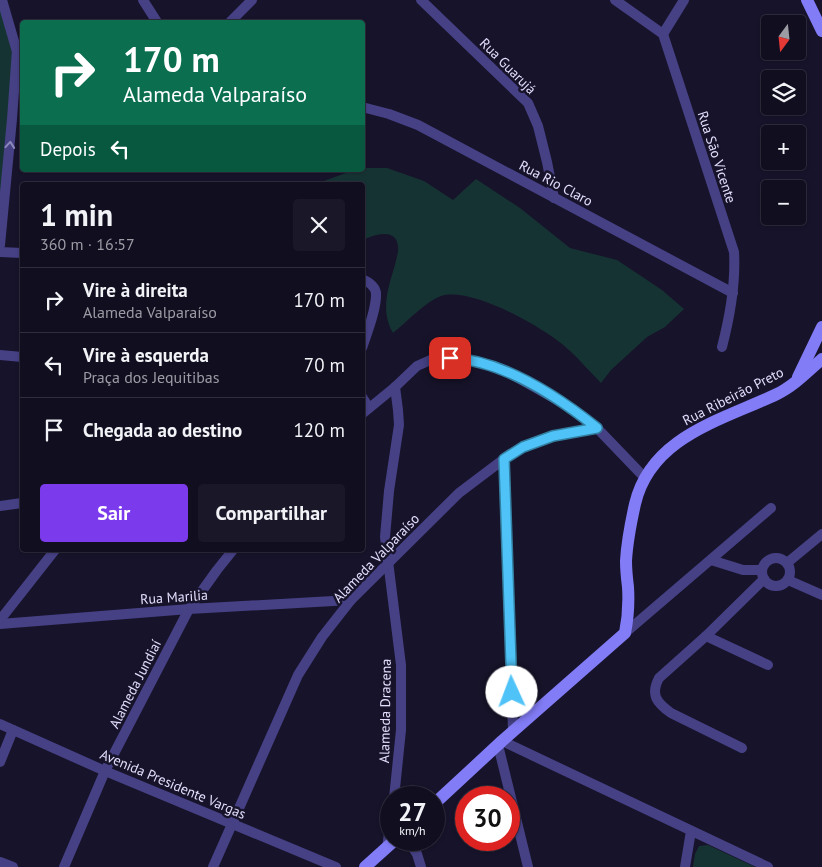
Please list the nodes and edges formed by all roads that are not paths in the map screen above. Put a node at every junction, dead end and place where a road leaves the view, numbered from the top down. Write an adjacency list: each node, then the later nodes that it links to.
1 (2, 0): 12 (street)
2 (143, 0): 8 (street)
3 (252, 0): 9 (street)
4 (421, 0): 17 (street, Rua Guarujá)
5 (616, 0): 11 (street)
6 (684, 0): 11 (street)
7 (807, 0): 10 (main road)
8 (156, 20)
9 (232, 20)
10 (822, 31)
11 (663, 34): 22 (street, Rua São Vicente)
12 (17, 50): 13 (street); 16 (street)
13 (20, 60)
14 (365, 108): 17 (street, Rua Rio Claro)
15 (20, 113): 16 (street)
16 (12, 119): 18 (street, one-way to 16)
17 (554, 198): 22 (street, Rua Rio Claro)
18 (0, 245)
19 (0, 252): 20 (street)
20 (20, 253)
21 (365, 281): 24 (street)
22 (733, 293): 25 (street, Rua São Vicente)
23 (822, 327): 29 (main road)
24 (365, 338)
25 (722, 348)
26 (0, 355): 27 (street)
27 (20, 357)
28 (822, 359): 29 (main road, Rua Ribeirão Preto)
29 (796, 381): 34 (main road, Rua Ribeirão Preto)
30 (395, 387): 31 (street); 32 (street); 42 (street, Alameda Dracena)
31 (366, 411)
32 (597, 428): 33 (street, Alameda Valparaíso); 34 (street)
33 (504, 459): 42 (street, Alameda Valparaíso); 55 (street)
34 (645, 478): 50 (main road, Rua Ribeirão Preto)
35 (20, 503): 36 (street)
36 (0, 506)
37 (771, 508): 41 (street)
38 (822, 534): 43 (street)
39 (53, 552): 49 (street)
40 (231, 552): 48 (street, Alameda Jundiaí)
41 (711, 560): 44 (street); 50 (street)
42 (388, 562): 47 (street, Alameda Valparaíso); 60 (street, Alameda Dracena)
43 (786, 563): 44 (street); 45 (street)
44 (763, 575): 45 (street); 51 (street)
45 (788, 580): 46 (street)
46 (822, 595)
47 (351, 600): 48 (street, Rua Marilia); 62 (street, Alameda Valparaíso)
48 (189, 609): 49 (street, Rua Marilia); 59 (street, Alameda Jundiaí)
49 (0, 622)
50 (625, 633): 55 (main road)
51 (706, 636): 52 (street); 57 (street)
52 (768, 665)
53 (0, 724): 54 (street, Avenida Presidente Vargas)
54 (13, 730): 58 (street); 59 (street, Avenida Presidente Vargas)
55 (513, 731): 56 (main road)
56 (500, 743): 61 (main road); 63 (street); 73 (street)
57 (742, 748)
58 (0, 762)
59 (105, 770): 62 (street, Avenida Presidente Vargas); 68 (street, Alameda Jundiaí)
60 (395, 786)
61 (445, 794)
62 (232, 824): 69 (street, Alameda Valparaíso); 70 (street, Avenida Presidente Vargas)
63 (692, 831): 74 (street); 75 (street)
64 (383, 851): 71 (main road)
65 (415, 851): 72 (street)
66 (0, 862): 67 (street)
67 (13, 867)
68 (64, 867)
69 (213, 867)
70 (336, 867)
71 (365, 867)
72 (421, 867)
73 (528, 867)
74 (685, 867)
75 (768, 867)

